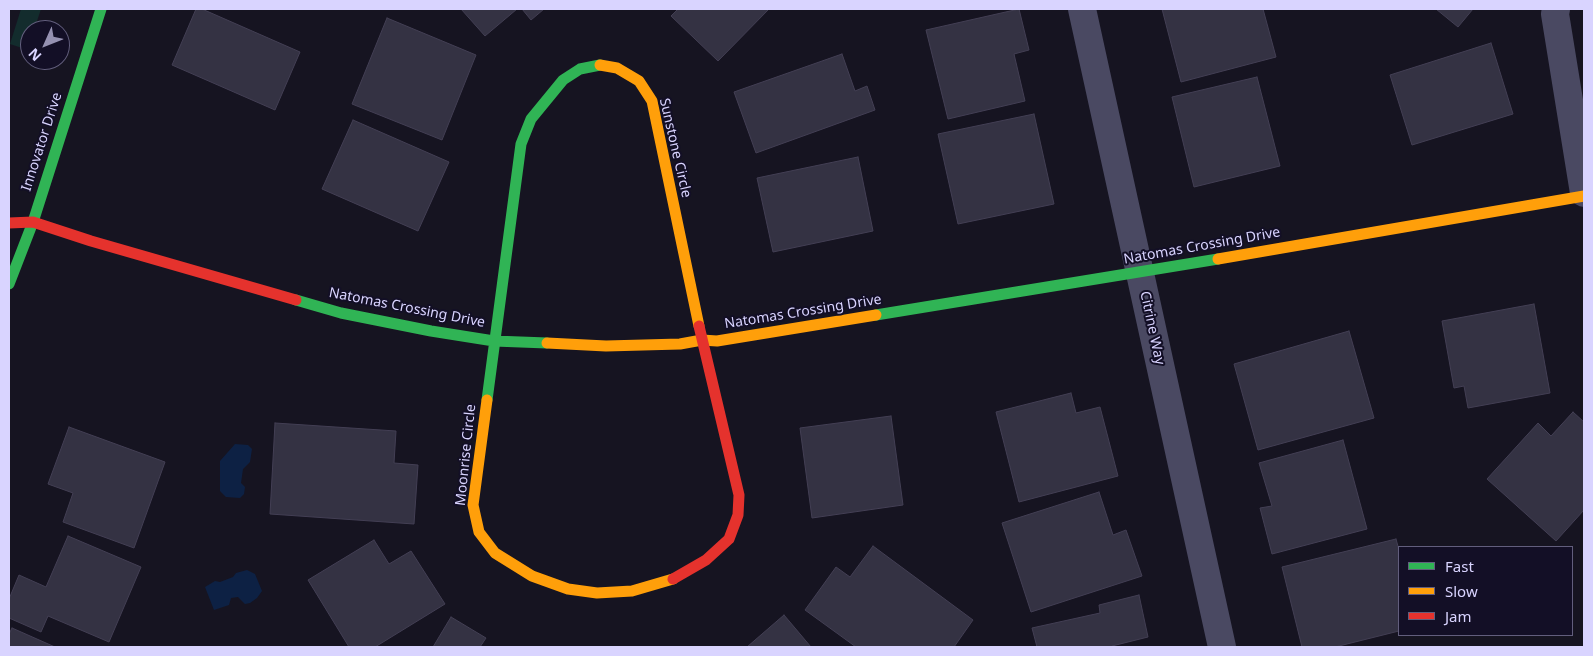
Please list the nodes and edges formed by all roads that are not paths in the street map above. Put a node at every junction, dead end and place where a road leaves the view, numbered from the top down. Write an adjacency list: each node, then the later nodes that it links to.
1 (101, 9): 6 (street, Innovator Drive)
2 (1082, 9): 8 (street, Citrine Way)
3 (1556, 9): 4 (street)
4 (1584, 194): 8 (street, Natomas Crossing Drive)
5 (21, 212): 6 (street, Natomas Crossing Drive)
6 (33, 222): 7 (street, Natomas Crossing Drive); 9 (street, Innovator Drive); 11 (street, Natomas Crossing Drive)
7 (9, 223)
8 (1140, 272): 10 (street, Natomas Crossing Drive); 12 (street, Citrine Way)
9 (9, 284)
10 (702, 340): 11 (street, Natomas Crossing Drive); 11 (street, Sunstone Circle); 11 (street, Moonrise Circle)
11 (494, 341)
12 (1222, 647)

